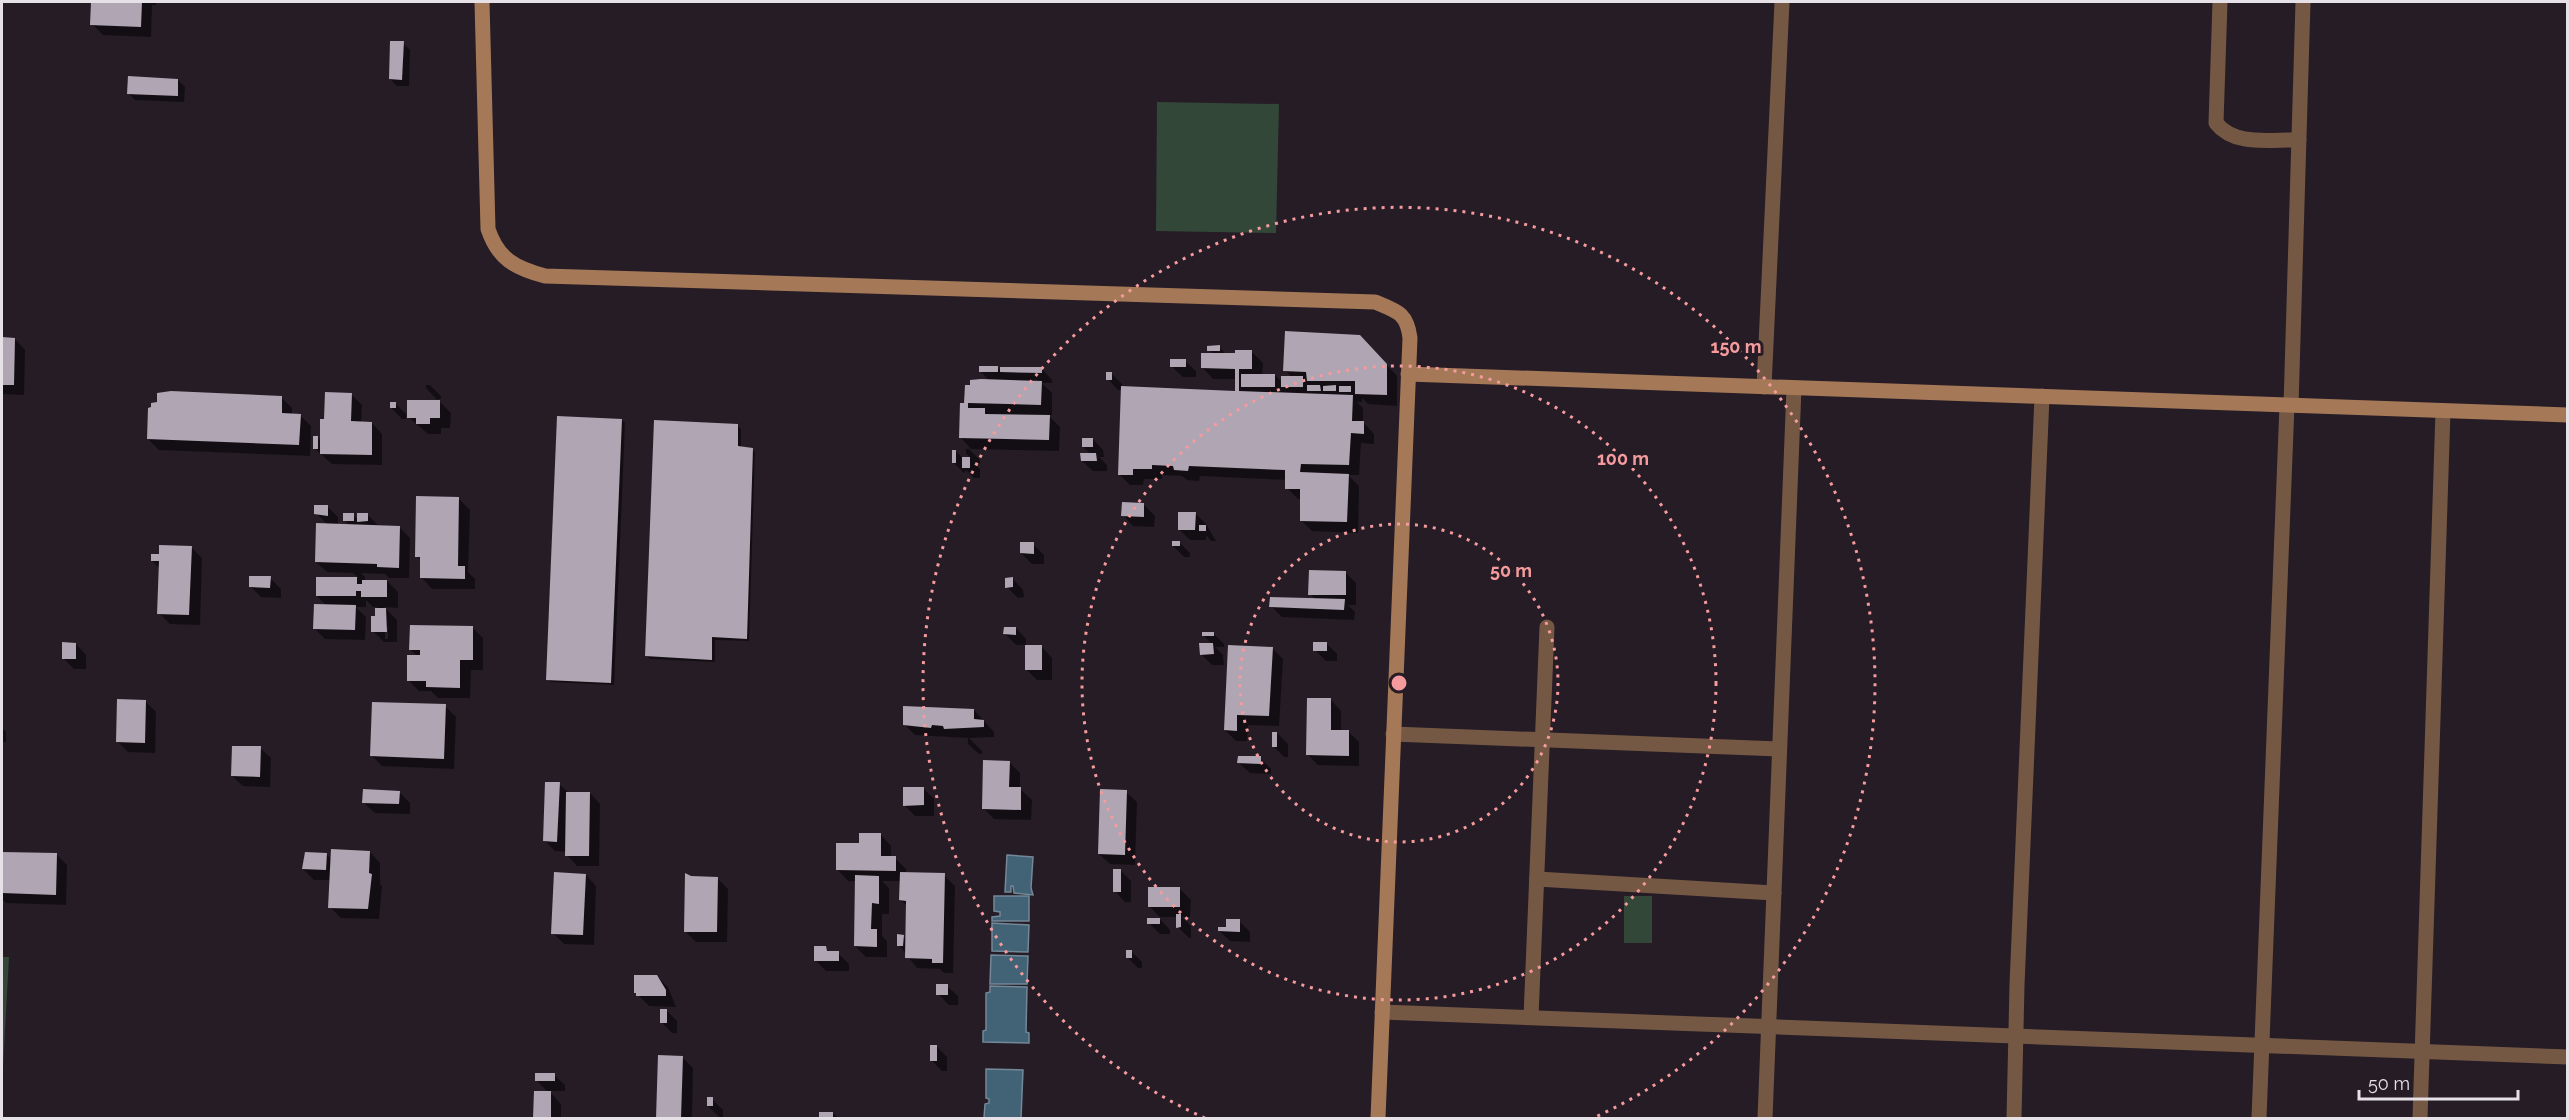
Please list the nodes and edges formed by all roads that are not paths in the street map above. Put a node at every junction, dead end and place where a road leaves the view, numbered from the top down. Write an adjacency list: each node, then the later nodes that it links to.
1 (482, 2): 6 (street)
2 (1782, 2): 7 (street)
3 (2220, 2): 5 (street)
4 (2303, 2): 5 (street)
5 (2299, 140): 10 (street)
6 (1408, 374): 7 (street); 14 (street)
7 (1764, 387): 8 (street)
8 (1794, 388): 9 (street); 16 (street)
9 (2042, 396): 10 (street); 22 (street)
10 (2289, 405): 11 (street); 23 (street)
11 (2443, 411): 12 (street); 24 (street)
12 (2568, 415)
13 (1547, 627): 15 (street)
14 (1394, 734): 15 (street); 19 (street)
15 (1542, 740): 16 (street); 17 (street)
16 (1779, 749): 18 (street)
17 (1537, 879): 18 (street); 20 (street)
18 (1774, 892): 21 (street)
19 (1382, 1012): 20 (street); 26 (street)
20 (1531, 1017): 21 (street)
21 (1768, 1025): 22 (street); 27 (street)
22 (2017, 1038): 23 (street); 28 (street)
23 (2262, 1046): 24 (street); 29 (street)
24 (2422, 1053): 25 (street); 30 (street)
25 (2568, 1057)
26 (1378, 1119)
27 (1765, 1119)
28 (2014, 1119)
29 (2259, 1119)
30 (2420, 1119)

